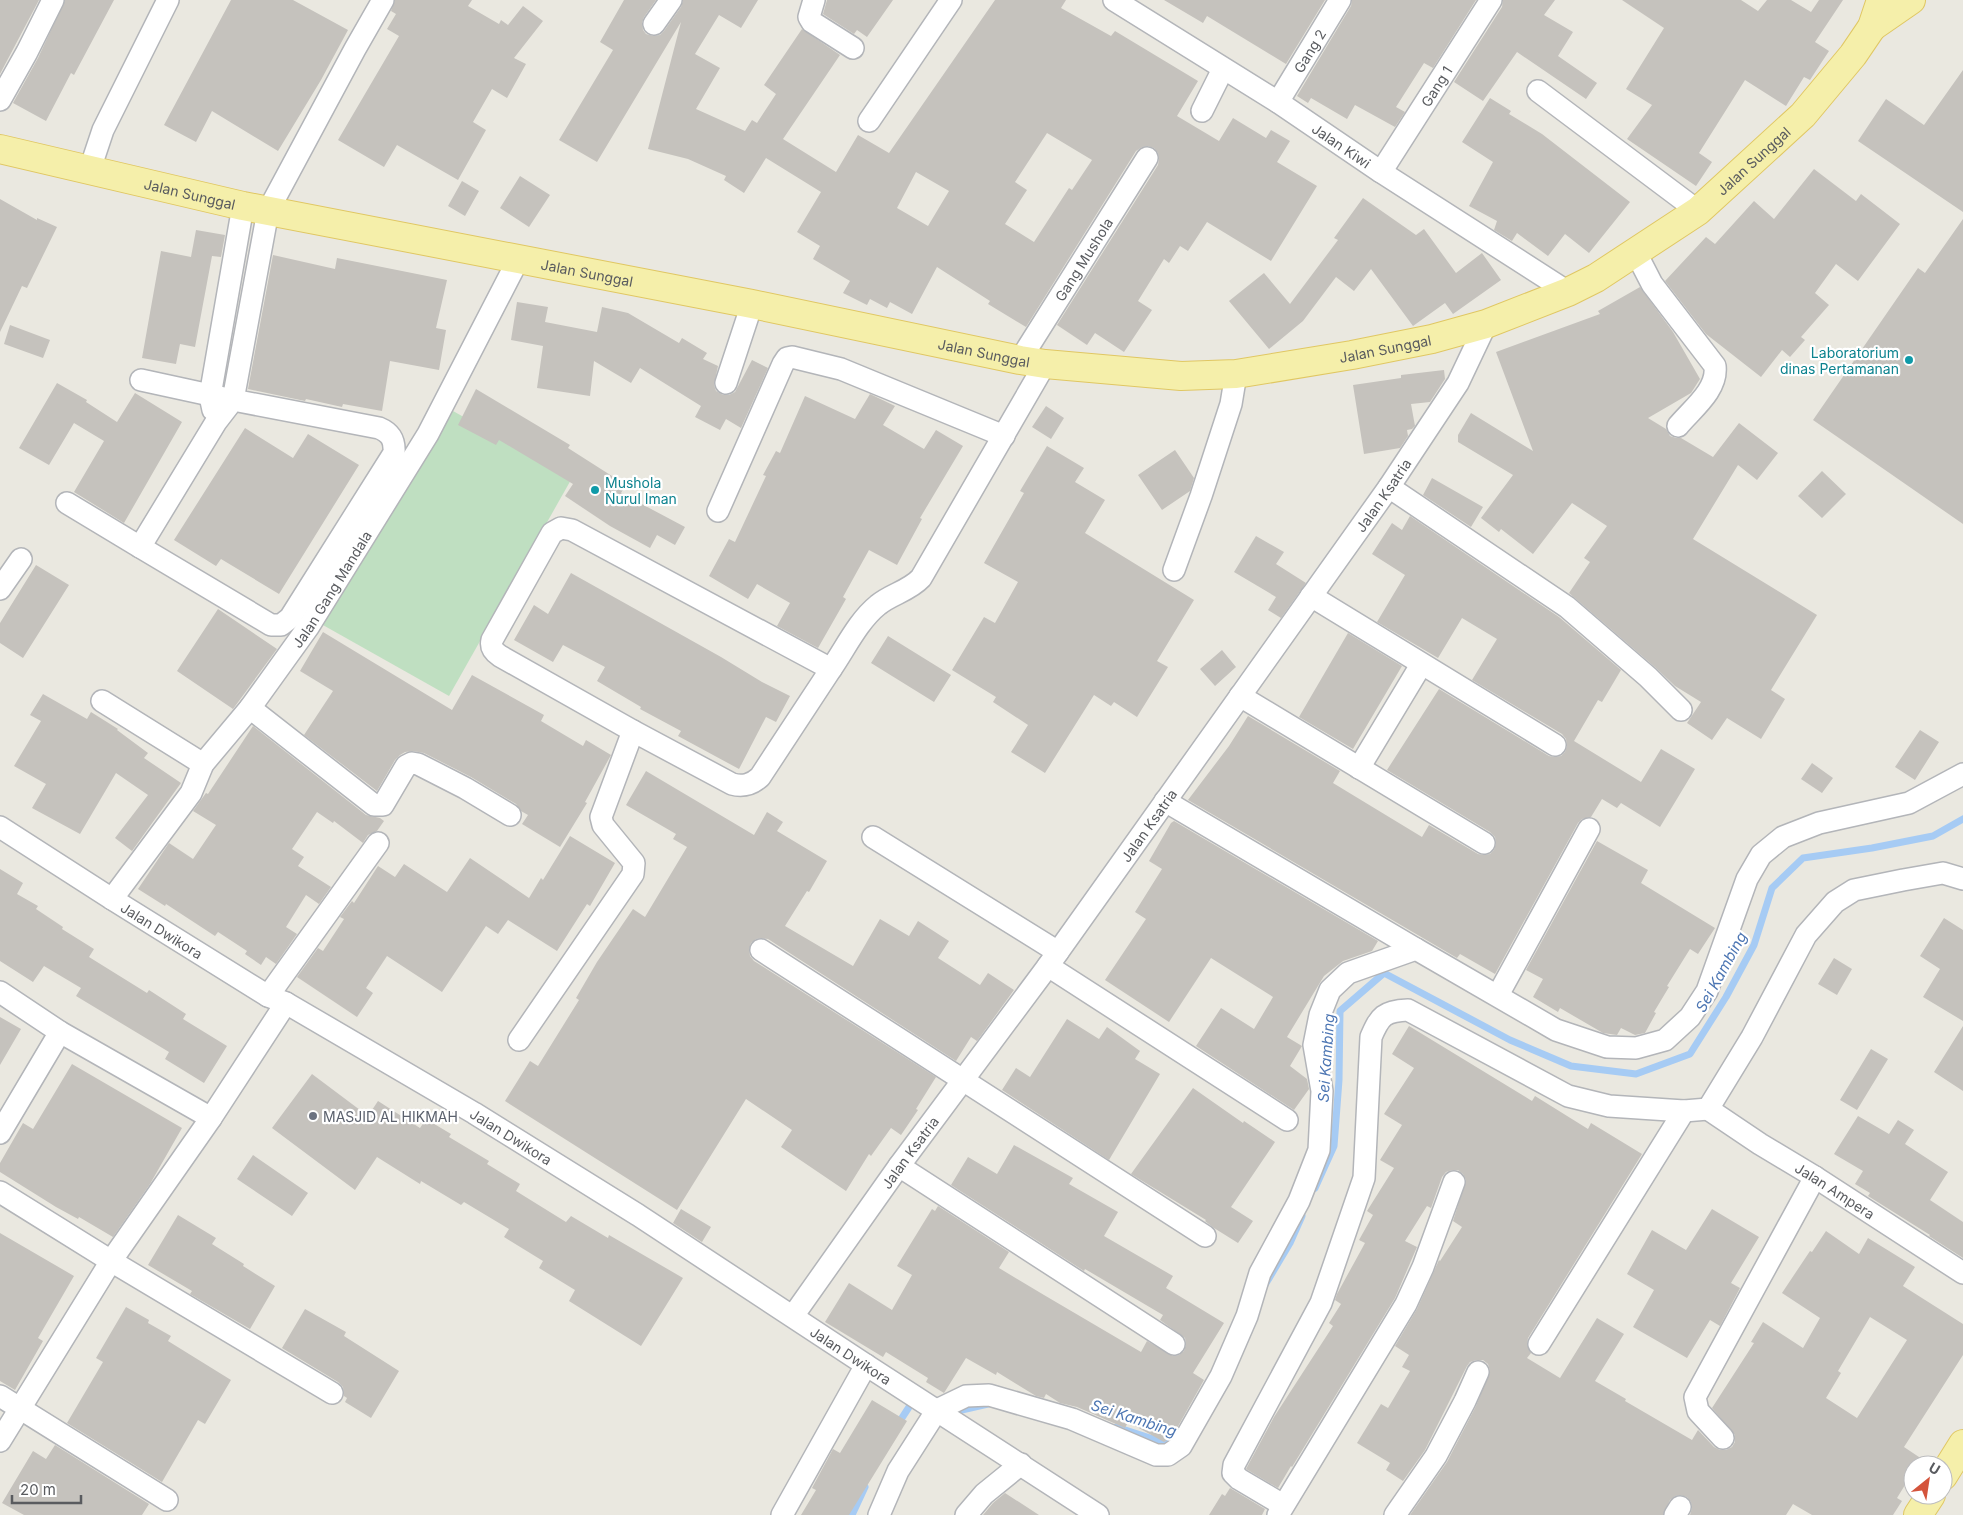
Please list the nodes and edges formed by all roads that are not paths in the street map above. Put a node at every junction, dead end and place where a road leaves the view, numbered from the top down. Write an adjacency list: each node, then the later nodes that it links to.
1 (52, 0): 17 (street)
2 (168, 0): 23 (street)
3 (383, 0): 25 (street)
4 (671, 0): 12 (street)
5 (814, 0): 14 (street)
6 (951, 0): 20 (street)
7 (1340, 0): 18 (street, Gang 2)
8 (1491, 0): 24 (street, Gang 1)
9 (1881, 0): 13 (main road, Jalan Sunggal)
10 (1911, 0): 13 (main road, Jalan Sunggal)
11 (1120, 1): 15 (street, Jalan Kiwi)
12 (654, 24)
13 (1872, 27): 26 (main road, Jalan Sunggal)
14 (853, 48)
15 (1223, 69): 18 (street, Jalan Kiwi); 19 (street)
16 (1538, 91): 26 (street)
17 (0, 100)
18 (1278, 102): 24 (street, Jalan Kiwi)
19 (1202, 111)
20 (869, 121)
21 (0, 149): 23 (main road, Jalan Sunggal)
22 (1147, 158): 34 (street, Gang Mushola)
23 (90, 169): 25 (main road, Jalan Sunggal)
24 (1381, 172): 29 (street, Jalan Kiwi)
25 (256, 208): 28 (main road, Jalan Sunggal); 31 (street); 32 (street)
26 (1698, 211): 27 (main road, Jalan Sunggal)
27 (1635, 251): 29 (main road, Jalan Sunggal); 41 (street)
28 (519, 258): 30 (main road, Jalan Sunggal); 55 (street, Jalan Gang Mandala)
29 (1568, 292): 33 (main road, Jalan Sunggal)
30 (752, 304): 34 (main road, Jalan Sunggal); 37 (street)
31 (223, 318): 32 (street); 38 (street)
32 (247, 322): 39 (street)
33 (1486, 324): 35 (main road, Jalan Sunggal); 43 (street, Jalan Ksatria)
34 (1033, 362): 35 (main road, Jalan Sunggal); 42 (street, Gang Mushola)
35 (1236, 374): 48 (street)
36 (141, 380): 38 (street)
37 (726, 383)
38 (210, 396): 39 (street); 40 (street)
39 (233, 400): 40 (street); 46 (street)
40 (216, 422): 46 (street)
41 (1678, 426)
42 (1004, 436): 45 (street); 52 (street, Gang Mushola)
43 (1389, 487): 50 (street, Jalan Ksatria); 56 (street)
44 (67, 503): 46 (street)
45 (718, 511)
46 (140, 547)
47 (21, 559): 49 (street)
48 (1174, 570)
49 (0, 589)
50 (1311, 596): 51 (street); 53 (street, Jalan Ksatria)
51 (1421, 665): 58 (street); 60 (street)
52 (831, 669): 57 (street, Gang Mushola); 57 (street, Gang Mushola)
53 (1240, 696): 60 (street); 62 (street, Jalan Ksatria)
54 (102, 701): 59 (street)
55 (250, 708): 59 (street, Jalan Gang Mandala); 63 (street)
56 (1681, 710)
57 (633, 731): 78 (street)
58 (1554, 745)
59 (203, 764): 70 (street, Jalan Gang Mandala)
60 (1359, 768): 68 (street)
61 (1963, 774): 75 (street)
62 (1165, 801): 71 (street); 73 (street, Jalan Ksatria)
63 (510, 815)
64 (0, 827): 70 (street, Jalan Dwikora)
65 (1589, 830): 75 (street)
66 (872, 837): 73 (street)
67 (378, 843): 76 (street)
68 (1484, 843)
69 (1963, 879): 80 (street)
70 (112, 899): 76 (street, Jalan Dwikora)
71 (1416, 949): 75 (street); 100 (street)
72 (761, 950): 79 (street)
73 (1053, 959): 79 (street, Jalan Ksatria); 83 (street)
74 (0, 992): 77 (street)
75 (1498, 995)
76 (277, 999): 82 (street); 92 (street, Jalan Dwikora)
77 (60, 1032): 82 (street); 84 (street)
78 (519, 1040)
79 (963, 1080): 85 (street, Jalan Ksatria); 89 (street)
80 (1708, 1109): 81 (street); 86 (street, Jalan Ampera)
81 (1684, 1110): 94 (street); 107 (street)
82 (211, 1118): 90 (street)
83 (1287, 1120)
84 (0, 1133)
85 (899, 1166): 92 (street, Jalan Ksatria); 93 (street)
86 (1815, 1177): 91 (street, Jalan Ampera); 101 (street)
87 (1454, 1182): 107 (street)
88 (0, 1192): 90 (street)
89 (1205, 1236)
90 (111, 1261): 97 (street); 99 (street)
91 (1963, 1273)
92 (793, 1316): 95 (street, Jalan Dwikora)
93 (1174, 1344)
94 (1539, 1344)
95 (866, 1365): 100 (street, Jalan Dwikora); 108 (street)
96 (1478, 1372): 112 (street)
97 (332, 1393)
98 (0, 1396): 99 (street)
99 (20, 1408): 102 (street); 106 (street)
100 (942, 1413): 104 (street, Jalan Dwikora); 109 (street)
101 (1723, 1438)
102 (0, 1441)
103 (1963, 1444): 105 (main road)
104 (1014, 1459): 110 (street); 111 (street, Jalan Dwikora)
105 (1953, 1460)
106 (167, 1500)
107 (1280, 1510)
108 (782, 1515)
109 (879, 1515)
110 (966, 1515)
111 (1098, 1515)
112 (1395, 1515)

